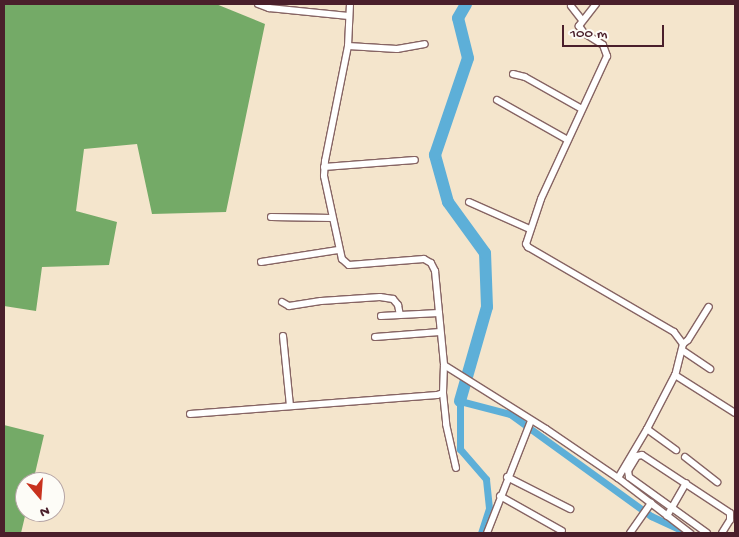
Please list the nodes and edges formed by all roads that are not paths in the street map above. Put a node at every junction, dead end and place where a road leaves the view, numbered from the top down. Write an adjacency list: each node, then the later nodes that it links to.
1 (258, 4): 5 (street)
2 (350, 4): 5 (street)
3 (596, 4): 6 (street)
4 (571, 6): 6 (street)
5 (350, 16): 8 (street)
6 (582, 20): 11 (street)
7 (425, 44): 8 (street)
8 (348, 46): 14 (street)
9 (513, 74): 11 (street)
10 (496, 100): 12 (street)
11 (582, 109): 12 (street)
12 (568, 140): 18 (street)
13 (415, 160): 14 (street)
14 (324, 167): 17 (street)
15 (469, 202): 18 (street)
16 (270, 217): 17 (street)
17 (332, 218): 19 (street)
18 (530, 229): 29 (street)
19 (338, 250): 20 (street); 23 (street)
20 (260, 262)
21 (282, 302): 24 (street)
22 (709, 307): 29 (street)
23 (439, 313): 24 (street); 26 (street)
24 (400, 315): 25 (street)
25 (381, 316)
26 (440, 332): 28 (street); 30 (street)
27 (283, 336): 34 (street)
28 (375, 337)
29 (682, 347): 31 (street); 32 (street)
30 (444, 365): 33 (street); 37 (street)
31 (710, 369)
32 (675, 375): 35 (street); 38 (street)
33 (443, 392): 34 (street); 41 (street)
34 (290, 406): 36 (street)
35 (735, 413)
36 (190, 414)
37 (528, 426): 42 (street); 43 (street)
38 (647, 429): 39 (street); 43 (street)
39 (676, 450)
40 (685, 457): 44 (street)
41 (456, 468)
42 (507, 477): 46 (street); 49 (street)
43 (618, 478): 47 (street)
44 (717, 482)
45 (686, 483): 48 (street); 48 (street); 56 (street)
46 (500, 496): 51 (street); 52 (street)
47 (648, 506): 50 (street); 53 (street)
48 (672, 507): 50 (street); 55 (street)
49 (570, 509)
50 (667, 516): 54 (street)
51 (562, 532)
52 (487, 533)
53 (630, 533)
54 (690, 533)
55 (707, 533)
56 (722, 533)

